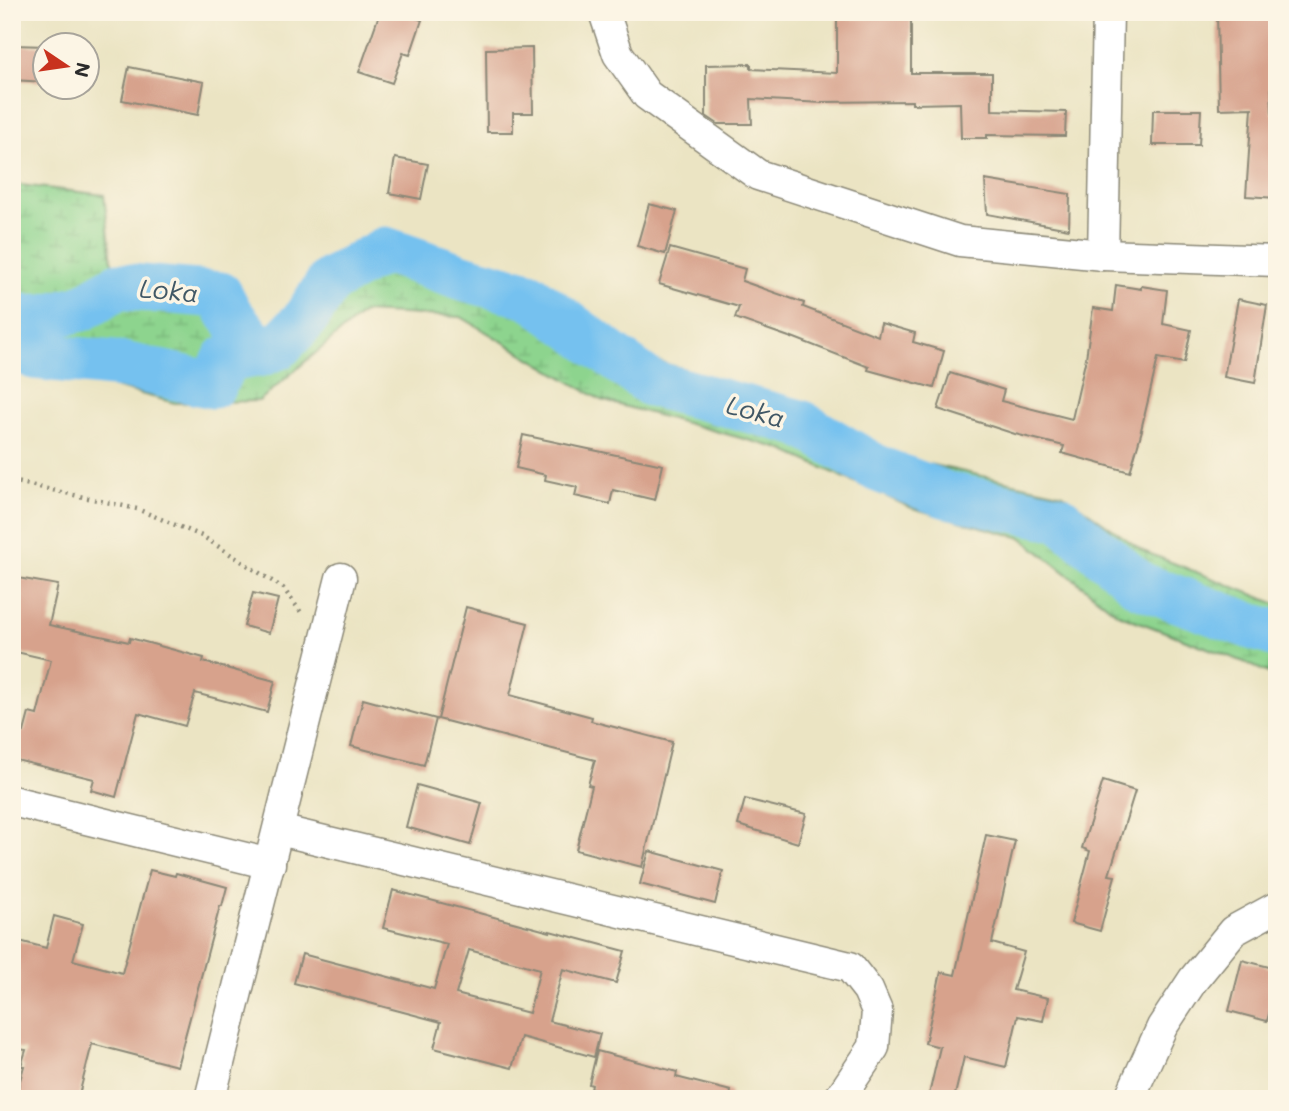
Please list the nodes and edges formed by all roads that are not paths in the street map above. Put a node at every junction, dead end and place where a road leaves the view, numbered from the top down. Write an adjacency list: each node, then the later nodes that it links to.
1 (604, 12): 3 (street)
2 (1108, 12): 3 (street)
3 (1103, 255): 4 (street)
4 (1277, 261)
5 (341, 578): 7 (street)
6 (12, 801): 8 (street)
7 (279, 830): 8 (street); 11 (street)
8 (270, 864): 10 (street)
9 (1277, 907): 12 (street)
10 (210, 1099)
11 (839, 1099)
12 (1129, 1099)

